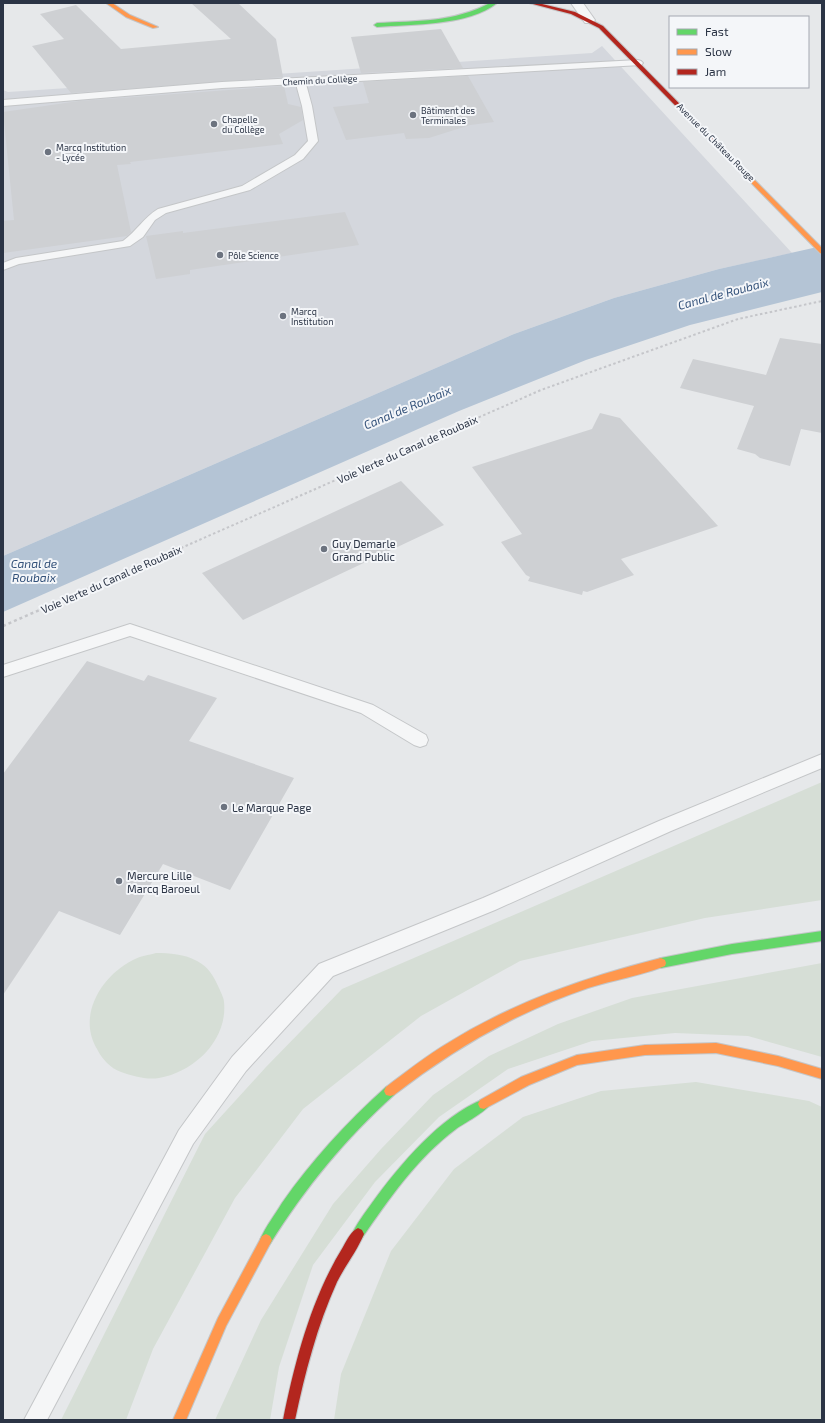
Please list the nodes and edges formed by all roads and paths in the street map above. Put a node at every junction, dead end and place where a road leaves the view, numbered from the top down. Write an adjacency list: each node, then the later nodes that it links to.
1 (109, 3): 7 (main road)
2 (494, 3): 6 (main road)
3 (532, 3): 5 (main road)
4 (577, 3): 5 (street, Avenue du Château Rouge)
5 (588, 20): 8 (main road, Avenue du Château Rouge)
6 (377, 25)
7 (155, 27)
8 (638, 63): 9 (lane, Chemin du Collège); 11 (main road, Avenue du Château Rouge)
9 (300, 81): 10 (lane, Chemin du Collège); 12 (lane)
10 (3, 103)
11 (822, 252)
12 (3, 267)
13 (822, 301): 14 (path, Voie Verte du Canal de Roubaix)
14 (3, 626)
15 (3, 671): 16 (lane)
16 (420, 740)
17 (822, 761): 20 (lane)
18 (822, 936): 21 (main road)
19 (822, 1074): 22 (main road)
20 (35, 1420)
21 (179, 1420)
22 (289, 1420)

